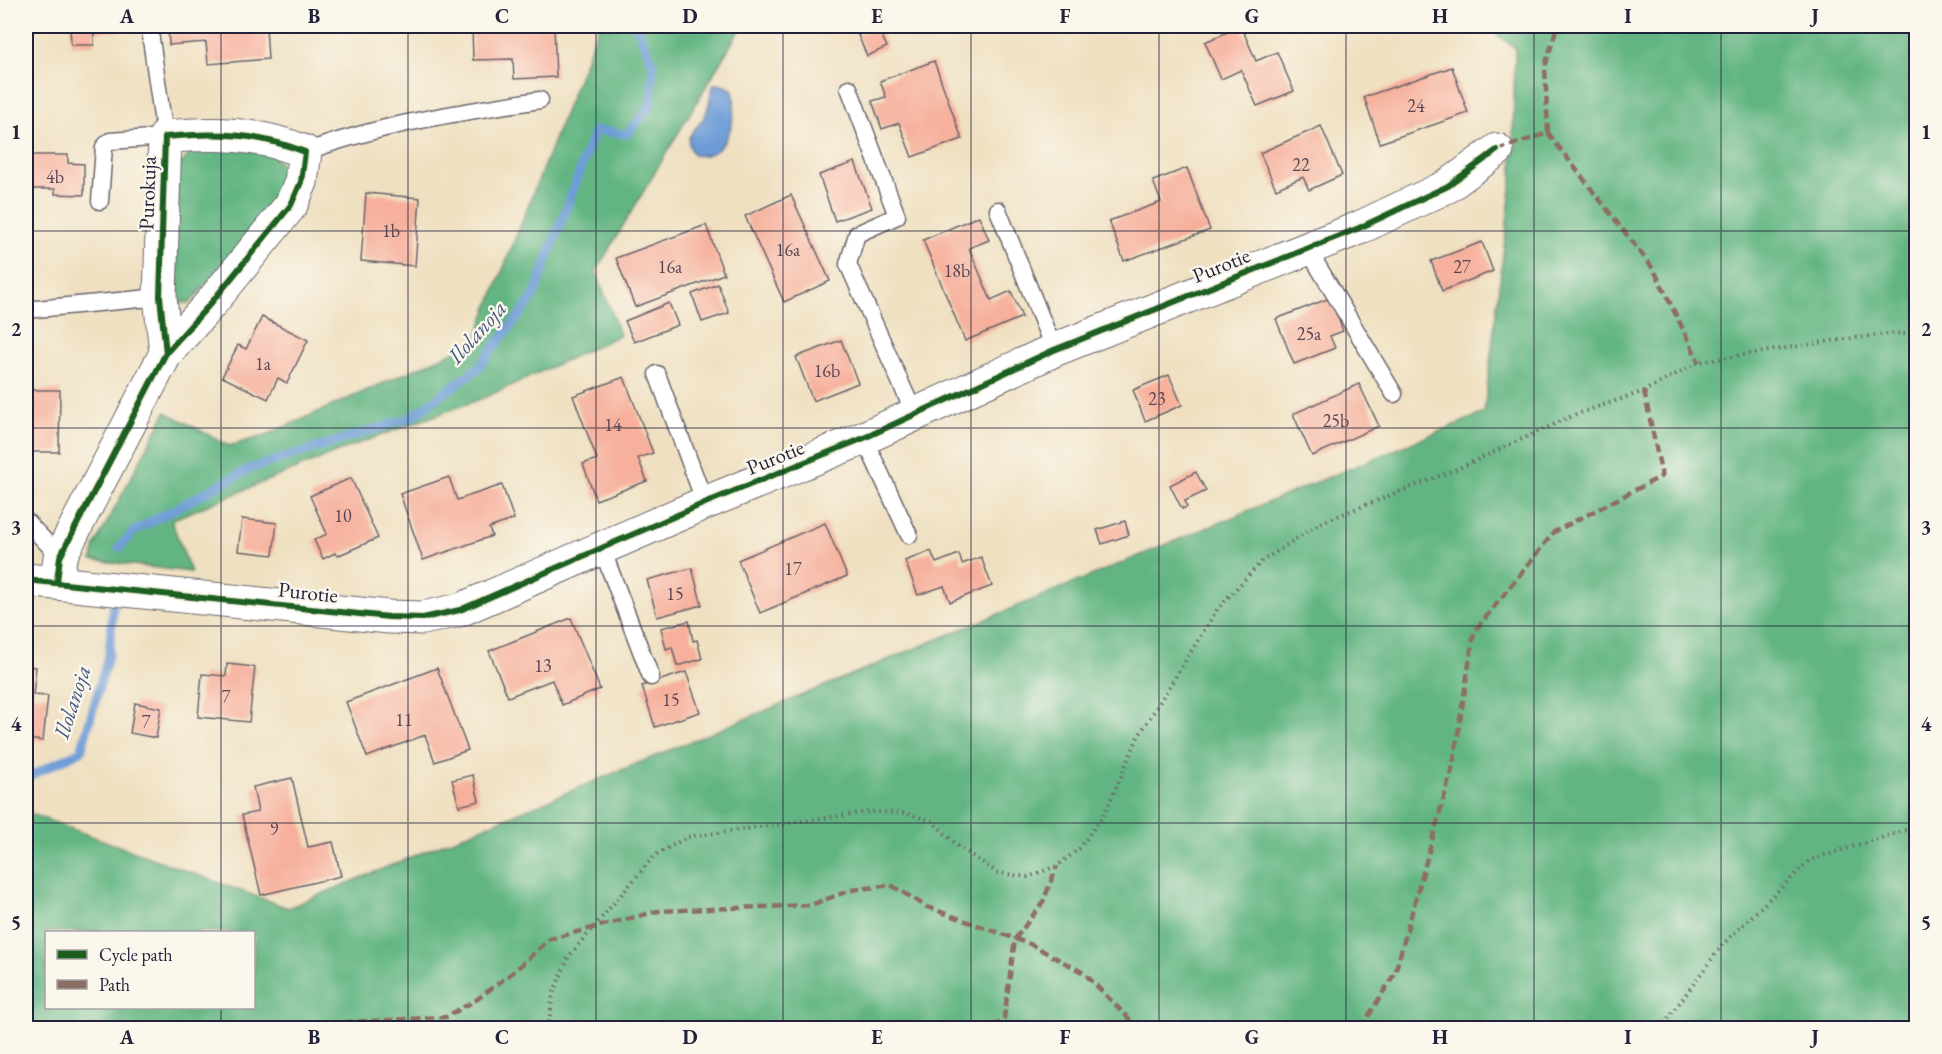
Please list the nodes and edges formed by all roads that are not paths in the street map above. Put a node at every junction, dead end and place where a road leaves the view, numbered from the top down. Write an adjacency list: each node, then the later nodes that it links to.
1 (150, 32): 4 (lane)
2 (849, 88): 16 (lane)
3 (540, 100): 6 (lane)
4 (165, 137): 6 (street, Purokuja); 7 (lane); 10 (street, Purokuja)
5 (1497, 150): 9 (street, Purotie)
6 (305, 152): 13 (street)
7 (100, 201)
8 (998, 210): 12 (lane)
9 (1307, 249): 12 (street, Purotie); 15 (lane)
10 (160, 297): 11 (lane); 13 (street, Purokuja)
11 (26, 310)
12 (1054, 350): 16 (street, Purotie)
13 (166, 353): 22 (street)
14 (657, 374): 18 (lane)
15 (1394, 394)
16 (914, 413): 17 (street, Purotie)
17 (864, 438): 18 (street, Purotie); 20 (lane)
18 (705, 502): 21 (street, Purotie)
19 (26, 521): 22 (lane)
20 (909, 535)
21 (602, 549): 22 (street, Purotie); 23 (lane)
22 (47, 573)
23 (651, 677)

